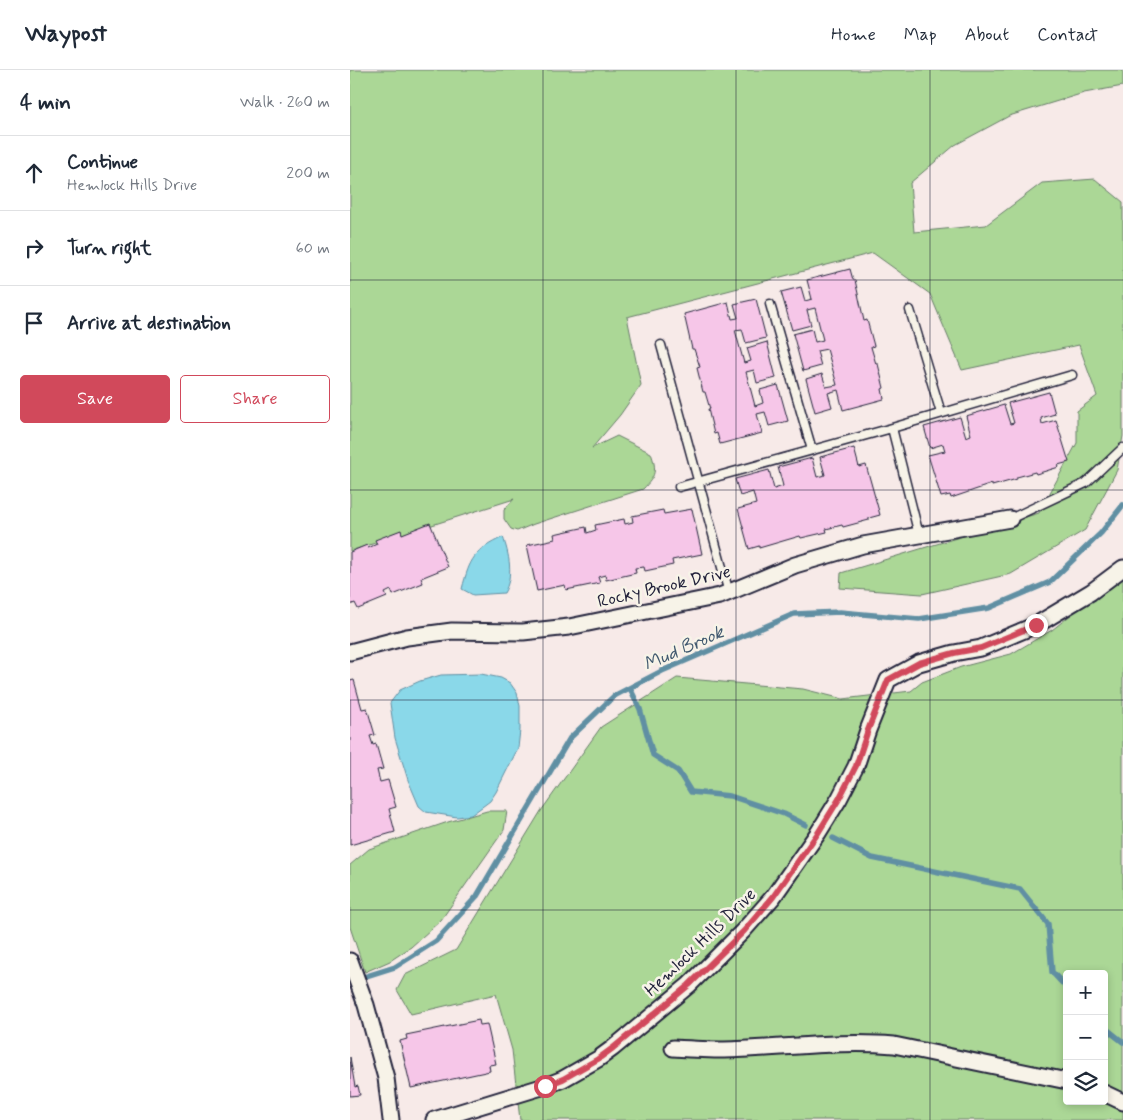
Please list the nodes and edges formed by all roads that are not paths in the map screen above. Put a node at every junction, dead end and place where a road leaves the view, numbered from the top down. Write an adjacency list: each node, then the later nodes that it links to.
1 (770, 304): 8 (lane)
2 (910, 310): 5 (lane)
3 (661, 345): 9 (lane)
4 (1072, 375): 5 (lane)
5 (941, 413): 6 (lane)
6 (892, 428): 8 (lane); 12 (lane)
7 (1123, 448): 11 (lane)
8 (812, 450): 9 (lane)
9 (698, 482): 10 (lane); 14 (lane)
10 (679, 487)
11 (1010, 519): 12 (street, Rocky Brook Drive)
12 (919, 535): 14 (street, Rocky Brook Drive)
13 (1123, 568): 22 (street, Hemlock Hills Drive)
14 (729, 592): 15 (street, Rocky Brook Drive)
15 (350, 652)
16 (350, 961): 21 (street)
17 (673, 1048): 18 (street)
18 (1063, 1080)
19 (1108, 1095): 20 (street)
20 (1123, 1102)
21 (391, 1120)
22 (434, 1120)

